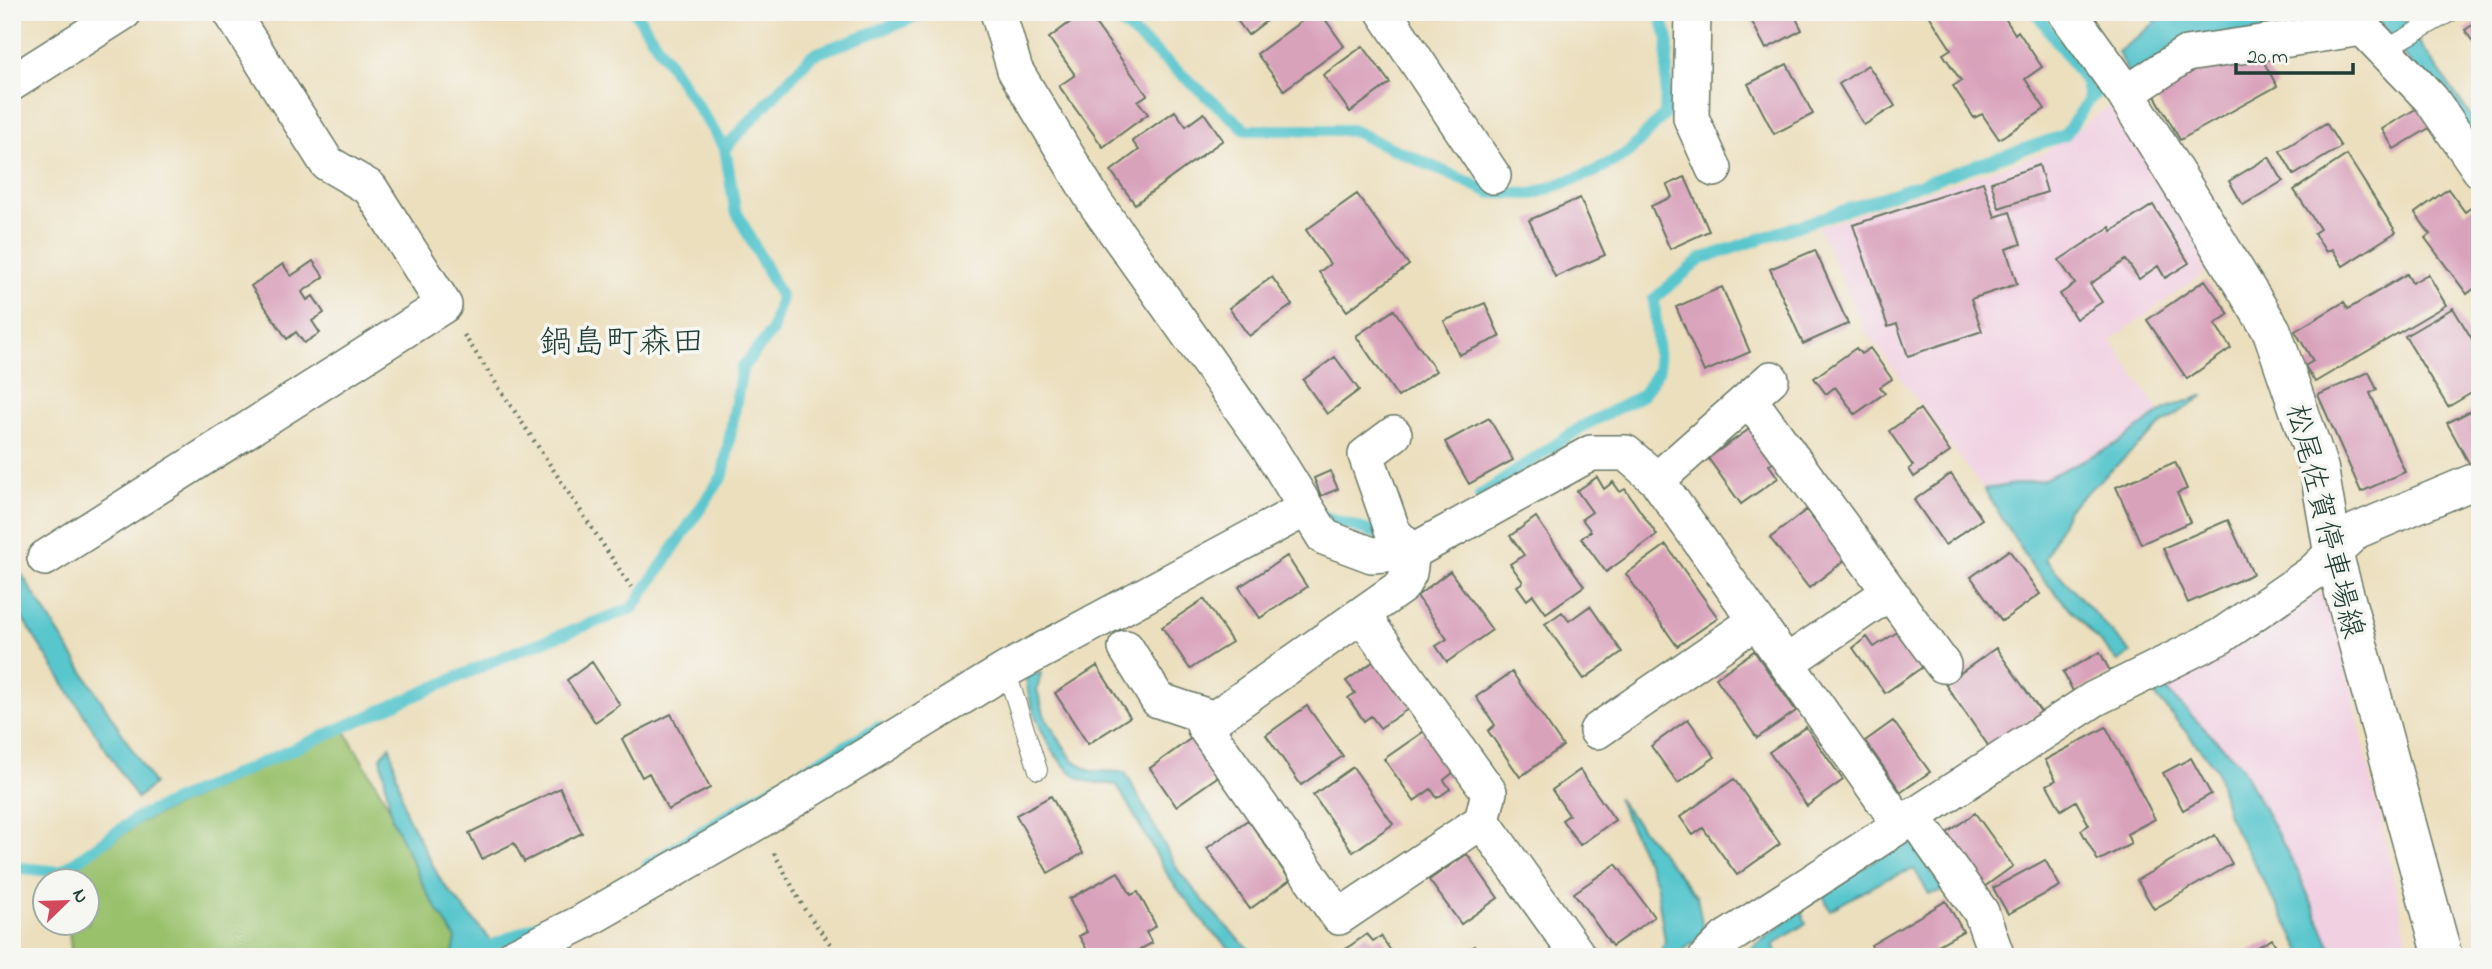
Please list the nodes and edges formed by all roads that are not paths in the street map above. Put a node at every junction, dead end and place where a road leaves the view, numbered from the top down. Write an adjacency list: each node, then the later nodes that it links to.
1 (124, 12): 9 (street)
2 (231, 12): 22 (street)
3 (998, 12): 19 (street)
4 (1384, 12): 13 (street)
5 (1693, 12): 11 (street)
6 (2067, 12): 10 (main road, 松尾佐賀停車場線)
7 (2451, 12): 8 (lane)
8 (2398, 42): 10 (street); 12 (street)
9 (12, 83)
10 (2118, 83): 21 (main road, 松尾佐賀停車場線)
11 (1714, 169)
12 (2480, 170)
13 (1493, 176)
14 (1771, 379): 18 (street)
15 (1760, 414): 23 (street)
16 (1394, 434): 20 (street)
17 (2480, 479): 21 (street)
18 (1657, 480): 20 (street); 25 (street)
19 (1315, 523): 20 (street); 27 (street)
20 (1403, 542): 24 (street)
21 (2333, 552): 33 (street); 39 (main road, 松尾佐賀停車場線)
22 (45, 558)
23 (1890, 592): 28 (street); 29 (street)
24 (1362, 615): 30 (street); 34 (street)
25 (1756, 621): 28 (street); 31 (street)
26 (1126, 648): 30 (street)
27 (1018, 663): 32 (lane); 36 (street)
28 (1786, 663): 33 (street)
29 (1943, 665)
30 (1215, 719): 34 (street)
31 (1597, 732)
32 (1038, 770)
33 (1907, 820): 35 (street); 38 (street)
34 (1482, 821): 37 (street)
35 (1714, 950)
36 (513, 957)
37 (1579, 957)
38 (1997, 957)
39 (2443, 957)

